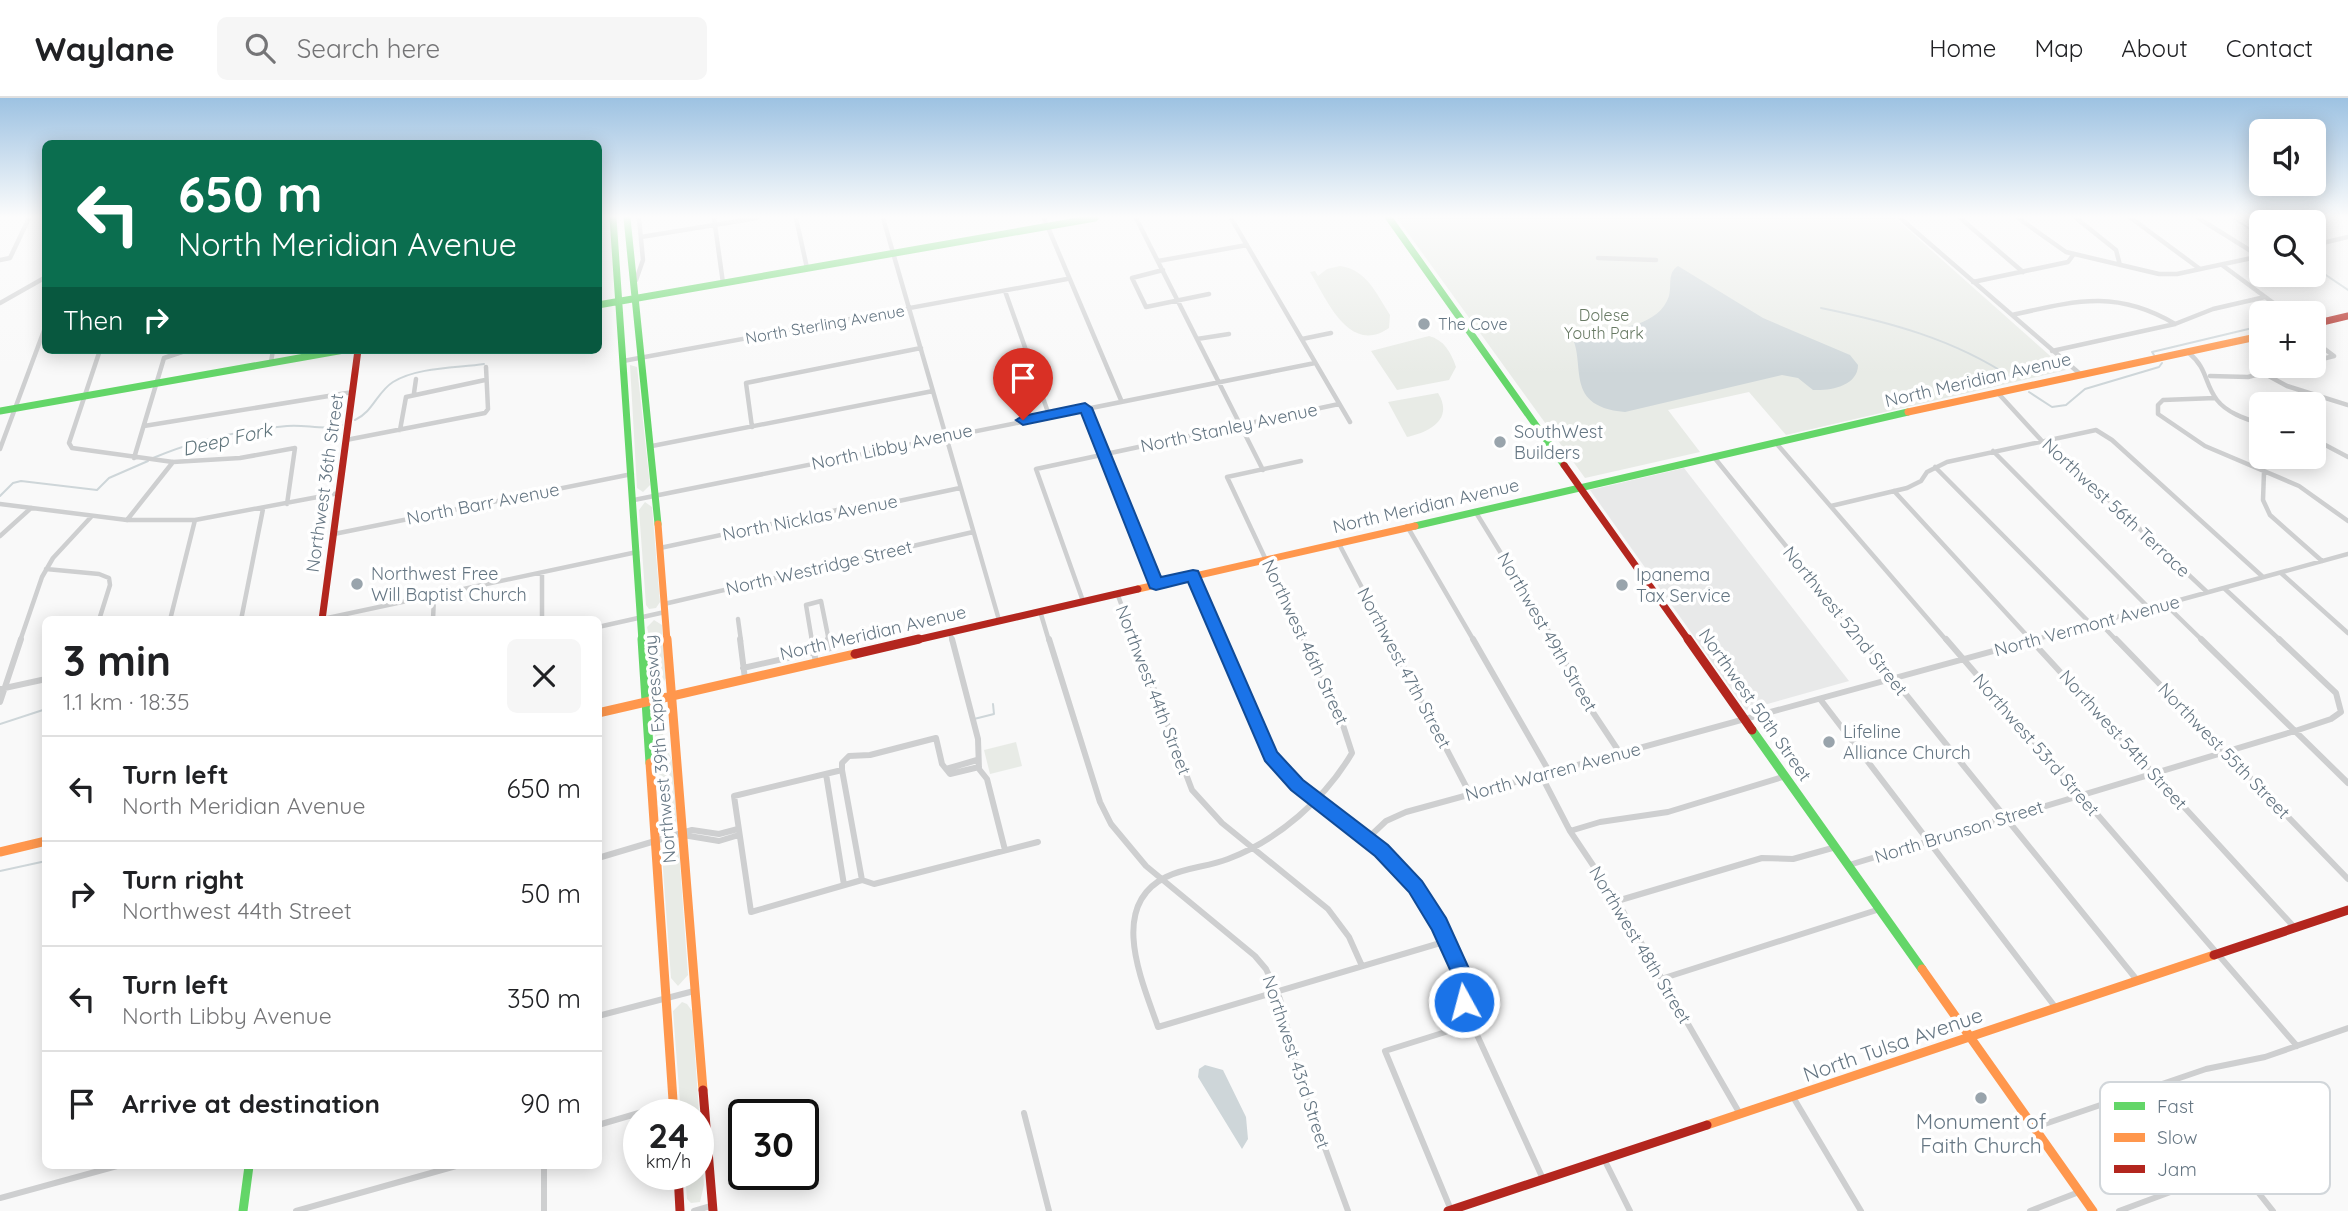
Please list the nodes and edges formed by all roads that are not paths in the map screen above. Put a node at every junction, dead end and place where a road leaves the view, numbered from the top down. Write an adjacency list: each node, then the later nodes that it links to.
1 (617, 270): 29 (main road, Northwest 39th Expressway)
2 (631, 270): 22 (main road, Northwest 39th Expressway)
3 (640, 270): 22 (street, Northwest 39th Expressway)
4 (721, 270): 21 (street)
5 (796, 270): 21 (main road)
6 (898, 270): 32 (street)
7 (1064, 270): 19 (street)
8 (1163, 270): 27 (street); 27 (street)
9 (1262, 270): 41 (street)
10 (1427, 270): 105 (main road, Northwest 50th Street)
11 (1959, 270): 20 (street)
12 (2021, 270): 17 (street)
13 (2032, 270): 17 (street)
14 (2141, 270): 15 (street)
15 (2194, 270)
16 (2229, 270): 25 (street)
17 (2023, 272): 20 (street)
18 (42, 279): 30 (street)
19 (1067, 279): 23 (street, North Sterling Avenue); 73 (street)
20 (1973, 282): 33 (street)
21 (723, 283): 26 (main road)
22 (632, 286): 26 (main road, Northwest 39th Expressway)
23 (1005, 291): 32 (street, North Sterling Avenue); 79 (street)
24 (1209, 294): 27 (street)
25 (2265, 297): 28 (street); 36 (street)
26 (634, 299): 29 (main road); 52 (main road, Northwest 39th Expressway)
27 (1178, 301): 40 (street)
28 (2270, 301)
29 (619, 302): 31 (main road); 54 (main road, Northwest 39th Expressway)
30 (0, 303)
31 (602, 304)
32 (909, 309): 43 (street); 52 (street, North Sterling Avenue)
33 (2012, 316): 36 (street); 45 (street)
34 (2348, 316): 35 (main road)
35 (2326, 321)
36 (2175, 324): 45 (street)
37 (1331, 333): 41 (street)
38 (1229, 334): 40 (street)
39 (42, 336): 76 (street)
40 (1197, 339): 64 (street)
41 (1302, 339): 56 (street)
42 (2249, 340): 46 (main road, North Meridian Avenue)
43 (920, 348): 66 (street); 67 (street)
44 (2326, 350): 53 (street)
45 (2052, 351): 58 (street)
46 (2189, 353): 58 (main road, North Meridian Avenue); 59 (street)
47 (99, 354): 71 (street)
48 (176, 354): 65 (street)
49 (272, 354): 55 (street)
50 (320, 354): 55 (main road)
51 (358, 354): 68 (main road, Northwest 36th Street)
52 (640, 358): 54 (street, North Sterling Avenue); 91 (main road, Northwest 39th Expressway)
53 (2326, 358)
54 (623, 361): 103 (main road, Northwest 39th Expressway)
55 (271, 362): 65 (main road)
56 (1315, 363): 64 (street, North Libby Avenue); 74 (street)
57 (486, 367): 63 (street)
58 (2079, 373): 69 (main road, North Meridian Avenue)
59 (2210, 376): 60 (street); 72 (street)
60 (2249, 376)
61 (2272, 378): 75 (street)
62 (416, 379): 70 (street)
63 (485, 380): 70 (street); 85 (street)
64 (1218, 381): 73 (street, North Libby Avenue); 83 (street)
65 (157, 383): 71 (main road); 82 (street)
66 (746, 383): 84 (street)
67 (933, 391): 84 (street); 86 (street)
68 (353, 392): 82 (street); 87 (main road, Northwest 36th Street)
69 (1997, 392): 88 (street, Northwest 56th Terrace); 89 (main road, North Meridian Avenue)
70 (414, 393): 85 (street)
71 (85, 395): 76 (main road); 97 (street)
72 (2215, 398): 80 (street); 102 (street)
73 (1121, 400): 77 (street, North Libby Avenue)
74 (1339, 404): 81 (street); 83 (street, North Stanley Avenue)
75 (2348, 405)
76 (15, 408): 78 (main road); 92 (street)
77 (1085, 408): 79 (street, North Libby Avenue); 94 (street)
78 (0, 411)
79 (1049, 415): 86 (street, North Libby Avenue)
80 (2249, 419)
81 (1350, 422)
82 (144, 426): 97 (street)
83 (1241, 426): 94 (street, North Stanley Avenue); 101 (street)
84 (752, 427): 91 (street)
85 (400, 430): 87 (street)
86 (946, 436): 106 (street); 109 (street, North Libby Avenue)
87 (346, 440): 108 (main road, Northwest 36th Street)
88 (2042, 441): 93 (street); 135 (street); 138 (street, Northwest 56th Terrace)
89 (1776, 443): 95 (main road, North Meridian Avenue); 113 (street, Northwest 53rd Street)
90 (2326, 445): 96 (street)
91 (652, 446): 109 (main road, Northwest 39th Expressway)
92 (0, 449)
93 (1993, 451): 100 (street); 144 (street)
94 (1104, 454): 136 (street); 141 (street, North Stanley Avenue)
95 (1713, 456): 105 (main road, North Meridian Avenue); 167 (street, Northwest 52nd Street)
96 (2348, 457)
97 (134, 458): 99 (street)
98 (1301, 461): 101 (street)
99 (173, 462): 112 (street); 118 (street)
100 (1935, 467): 107 (street); 157 (street)
101 (1263, 470): 104 (street)
102 (2264, 472): 120 (street); 130 (street)
103 (632, 474): 110 (main road, Northwest 39th Expressway); 123 (street, North Barr Avenue)
104 (1227, 477): 129 (street, Northwest 46th Street)
105 (1581, 487): 116 (main road, North Meridian Avenue); 175 (main road, Northwest 50th Street)
106 (960, 488): 122 (street); 126 (street, North Nicklas Avenue)
107 (1894, 491): 113 (street); 161 (street, Northwest 54th Street)
108 (339, 493): 112 (street); 123 (main road, Northwest 36th Street)
109 (656, 496): 110 (street, North Libby Avenue); 126 (main road, Northwest 39th Expressway)
110 (634, 500): 127 (main road, Northwest 39th Expressway)
111 (0, 504): 114 (street)
112 (287, 504): 115 (street)
113 (1830, 506): 163 (street, Northwest 53rd Street)
114 (31, 508): 117 (street); 124 (street)
115 (263, 509): 119 (street); 148 (street)
116 (1475, 511): 121 (main road, North Meridian Avenue); 178 (street, Northwest 49th Street)
117 (91, 517): 118 (street); 131 (street)
118 (127, 520): 119 (street)
119 (195, 520): 147 (street)
120 (2348, 521)
121 (1407, 526): 125 (main road, North Meridian Avenue); 181 (street)
122 (973, 532): 143 (street, North Westridge Street); 155 (street)
123 (334, 534): 149 (main road, Northwest 36th Street)
124 (0, 536)
125 (1338, 542): 129 (main road, North Meridian Avenue); 187 (street, Northwest 47th Street)
126 (660, 548): 143 (main road, Northwest 39th Expressway)
127 (637, 552): 132 (street); 153 (main road, Northwest 39th Expressway)
128 (2348, 554): 130 (street, North Vermont Avenue)
129 (1266, 559): 134 (main road, North Meridian Avenue); 189 (street, Northwest 46th Street)
130 (2322, 561): 133 (street, North Vermont Avenue)
131 (46, 569): 146 (street); 169 (street)
132 (542, 573): 140 (street); 152 (street)
133 (2281, 573): 135 (street, North Vermont Avenue); 160 (street)
134 (1193, 575): 136 (main road, North Meridian Avenue); 189 (street)
135 (2263, 577): 137 (street, North Vermont Avenue)
136 (1156, 584): 139 (main road, North Meridian Avenue)
137 (2225, 589): 138 (street, North Vermont Avenue); 176 (street, North Brunson Street)
138 (2207, 592): 142 (street, North Vermont Avenue)
139 (1117, 593): 141 (main road, North Meridian Avenue); 200 (street, Northwest 44th Street)
140 (434, 596): 150 (street); 151 (street)
141 (1083, 601): 145 (main road, North Meridian Avenue)
142 (2165, 604): 144 (street, North Vermont Avenue); 176 (street)
143 (665, 608): 153 (street, North Westridge Street); 170 (main road, Northwest 39th Expressway)
144 (2150, 609): 156 (street, North Vermont Avenue)
145 (1040, 611): 155 (main road, North Meridian Avenue); 205 (street, Northwest 43rd Street)
146 (100, 616)
147 (171, 616)
148 (242, 616)
149 (321, 616)
150 (336, 616)
151 (433, 616)
152 (542, 616)
153 (642, 618): 158 (street, North Westridge Street); 173 (main road, Northwest 39th Expressway)
154 (738, 620): 165 (street)
155 (999, 620): 159 (main road, North Meridian Avenue)
156 (2100, 623): 157 (street, North Vermont Avenue); 177 (street, Northwest 55th Street)
157 (2092, 625): 161 (street, North Vermont Avenue)
158 (602, 626)
159 (950, 632): 164 (main road, North Meridian Avenue); 179 (street)
160 (2348, 633)
161 (2032, 641): 163 (street, North Vermont Avenue); 183 (street, Northwest 54th Street)
162 (814, 652): 162 (street); 164 (street); 165 (street)
163 (1962, 660): 167 (street, North Vermont Avenue); 188 (street, Northwest 53rd Street)
164 (816, 663): 166 (main road, North Meridian Avenue)
165 (743, 668): 166 (street)
166 (745, 679): 170 (main road, North Meridian Avenue)
167 (1891, 679): 171 (street, North Vermont Avenue); 190 (street, Northwest 52nd Street)
168 (42, 680): 169 (street)
169 (2, 688): 172 (street)
170 (672, 696): 173 (main road, North Meridian Avenue); 193 (main road, Northwest 39th Expressway)
171 (1820, 699): 175 (street, North Vermont Avenue); 195 (street)
172 (0, 702)
173 (647, 702): 174 (main road, North Meridian Avenue); 197 (main road, Northwest 39th Expressway)
174 (602, 712)
175 (1746, 719): 178 (street, North Warren Avenue); 185 (main road, Northwest 50th Street)
176 (2295, 731): 177 (street, North Brunson Street); 186 (street)
177 (2225, 752): 183 (street, North Brunson Street); 206 (street, Northwest 55th Street)
178 (1620, 753): 181 (street, North Warren Avenue)
179 (978, 764): 180 (street); 201 (street)
180 (842, 770): 182 (street); 207 (street)
181 (1550, 773): 184 (street, North Warren Avenue)
182 (826, 774): 192 (street); 208 (street)
183 (2154, 774): 188 (street, North Brunson Street); 212 (street, Northwest 54th Street)
184 (1541, 775): 187 (street, North Warren Avenue); 191 (street, Northwest 48th Street)
185 (1786, 776): 191 (street); 199 (main road, Northwest 50th Street)
186 (2348, 783)
187 (1470, 794): 194 (street, North Warren Avenue)
188 (2081, 797): 190 (street, North Brunson Street); 214 (street, Northwest 53rd Street)
189 (1314, 799): 194 (street); 200 (street)
190 (2005, 818): 195 (street, North Brunson Street); 217 (street, Northwest 52nd Street)
191 (1570, 831): 209 (street, Northwest 48th Street)
192 (739, 832): 193 (street); 208 (street)
193 (683, 835): 197 (street); 218 (main road, Northwest 39th Expressway)
194 (1367, 839): 213 (street)
195 (1929, 840): 204 (street, North Brunson Street); 221 (street)
196 (42, 842): 202 (main road)
197 (656, 842): 203 (street); 220 (main road, Northwest 39th Expressway)
198 (1038, 842): 201 (street)
199 (1836, 847): 204 (main road, Northwest 50th Street); 209 (street)
200 (1254, 848): 205 (street); 215 (street, Northwest 44th Street)
201 (1004, 850): 207 (street)
202 (0, 852)
203 (602, 857)
204 (1849, 865): 210 (main road, Northwest 50th Street)
205 (1163, 879): 219 (street, Northwest 43rd Street); 219 (street)
206 (2348, 879)
207 (862, 880): 208 (street)
208 (844, 885)
209 (1617, 901): 216 (street, Northwest 48th Street)
210 (1880, 909): 216 (street); 225 (main road, Northwest 50th Street)
211 (2348, 910): 212 (main road, North Tulsa Avenue)
212 (2295, 928): 214 (main road, North Tulsa Avenue)
213 (1447, 941): 215 (street); 223 (street)
214 (2218, 954): 217 (main road, North Tulsa Avenue); 226 (street, Northwest 53rd Street)
215 (1362, 966): 219 (street)
216 (1661, 979): 232 (street, Northwest 48th Street)
217 (2137, 981): 221 (main road, North Tulsa Avenue)
218 (695, 991): 220 (street); 247 (main road, Northwest 39th Expressway)
219 (1276, 992): 255 (street, Northwest 43rd Street)
220 (667, 999): 222 (street); 229 (main road, Northwest 39th Expressway)
221 (2056, 1008): 225 (main road, North Tulsa Avenue)
222 (602, 1015)
223 (1471, 1024): 241 (street); 248 (street)
224 (2348, 1028): 226 (street)
225 (1968, 1037): 228 (main road, North Tulsa Avenue); 235 (main road, Northwest 50th Street)
226 (2297, 1046): 227 (street)
227 (2168, 1082)
228 (1793, 1097): 232 (main road, North Tulsa Avenue); 257 (street)
229 (673, 1099)
230 (2100, 1105): 235 (street)
231 (1024, 1113): 254 (street)
232 (1740, 1114): 236 (main road, North Tulsa Avenue)
233 (623, 1117): 234 (street)
234 (602, 1124)
235 (2033, 1128): 243 (main road, Northwest 50th Street)
236 (1604, 1159): 241 (main road, North Tulsa Avenue); 256 (street)
237 (106, 1169): 246 (street)
238 (249, 1169): 249 (main road)
239 (445, 1169): 250 (street)
240 (544, 1169): 251 (street)
241 (1543, 1179): 248 (main road, North Tulsa Avenue)
242 (679, 1190): 252 (main road)
243 (2080, 1192): 258 (street); 259 (main road, Northwest 50th Street)
244 (2165, 1194): 260 (street)
245 (2259, 1194): 261 (street)
246 (0, 1198)
247 (713, 1208): 253 (street)
248 (1450, 1210)
249 (243, 1211)
250 (296, 1211)
251 (544, 1211)
252 (680, 1211)
253 (694, 1211)
254 (1049, 1211)
255 (1348, 1211)
256 (1630, 1211)
257 (1861, 1211)
258 (2030, 1211)
259 (2093, 1211)
260 (2119, 1211)
261 (2273, 1211)

